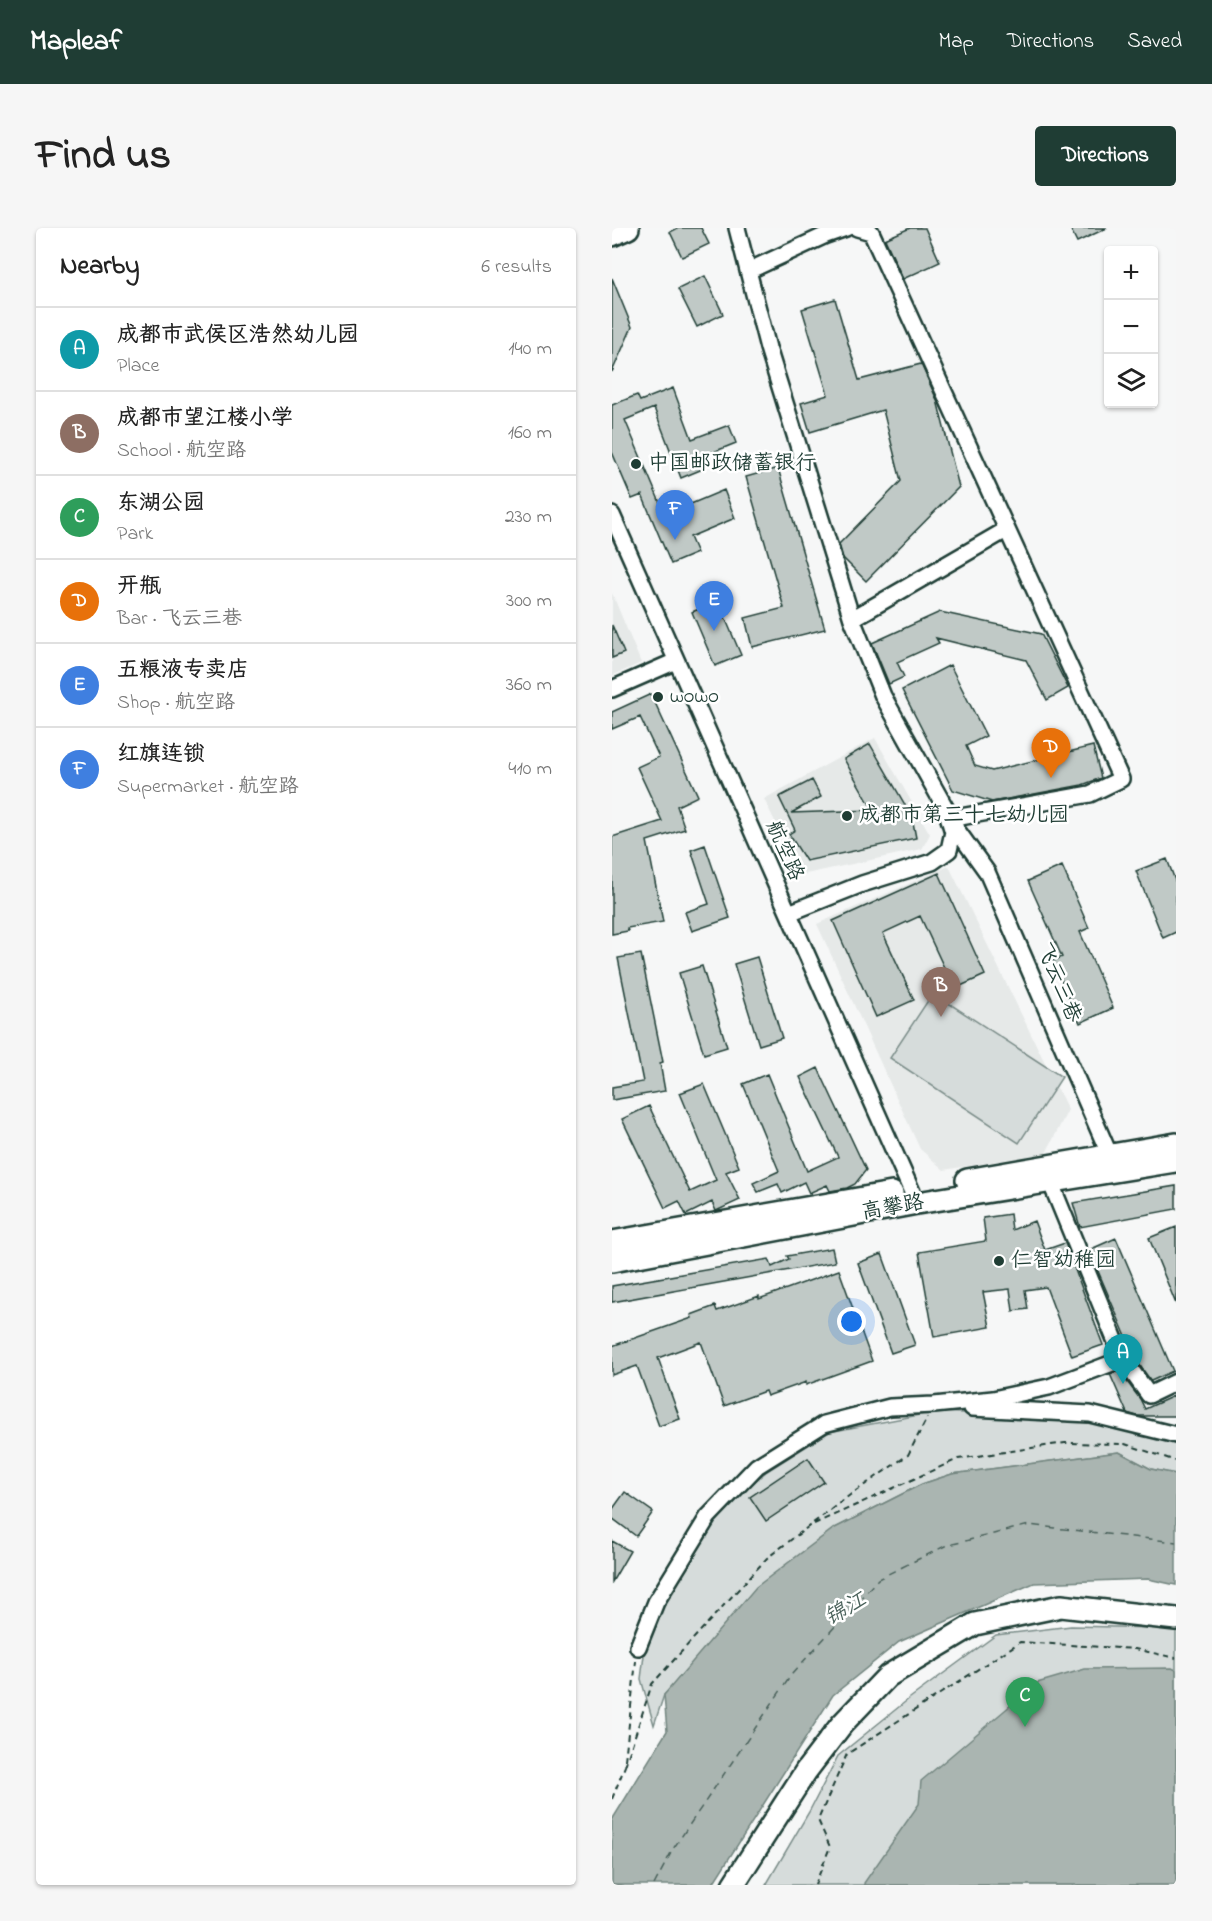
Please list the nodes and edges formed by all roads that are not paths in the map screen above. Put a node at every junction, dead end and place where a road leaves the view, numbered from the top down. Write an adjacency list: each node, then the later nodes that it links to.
1 (628, 228): 5 (main road)
2 (737, 228): 6 (street)
3 (846, 228): 6 (street)
4 (857, 228): 8 (street)
5 (612, 235)
6 (748, 271): 9 (street)
7 (612, 515): 10 (street, 航空路)
8 (1006, 530): 9 (street); 12 (street)
9 (852, 619): 12 (street)
10 (676, 661): 11 (street); 13 (street, 航空路)
11 (612, 689)
12 (949, 819): 13 (street); 16 (street, 飞云三巷)
13 (789, 913): 18 (street, 航空路)
14 (1176, 1144): 16 (main road, 高攀路)
15 (1176, 1161): 16 (main road, 高攀路)
16 (1111, 1164): 17 (main road, 高攀路); 18 (main road, 高攀路)
17 (1050, 1181): 18 (main road, 高攀路); 21 (street)
18 (914, 1196): 19 (main road, 高攀路); 20 (main road, 高攀路)
19 (612, 1242)
20 (612, 1261)
21 (1122, 1359): 22 (street); 23 (street)
22 (1176, 1382)
23 (934, 1405): 24 (street); 26 (street)
24 (1176, 1435)
25 (1176, 1619): 27 (main road)
26 (638, 1647)
27 (733, 1885)

